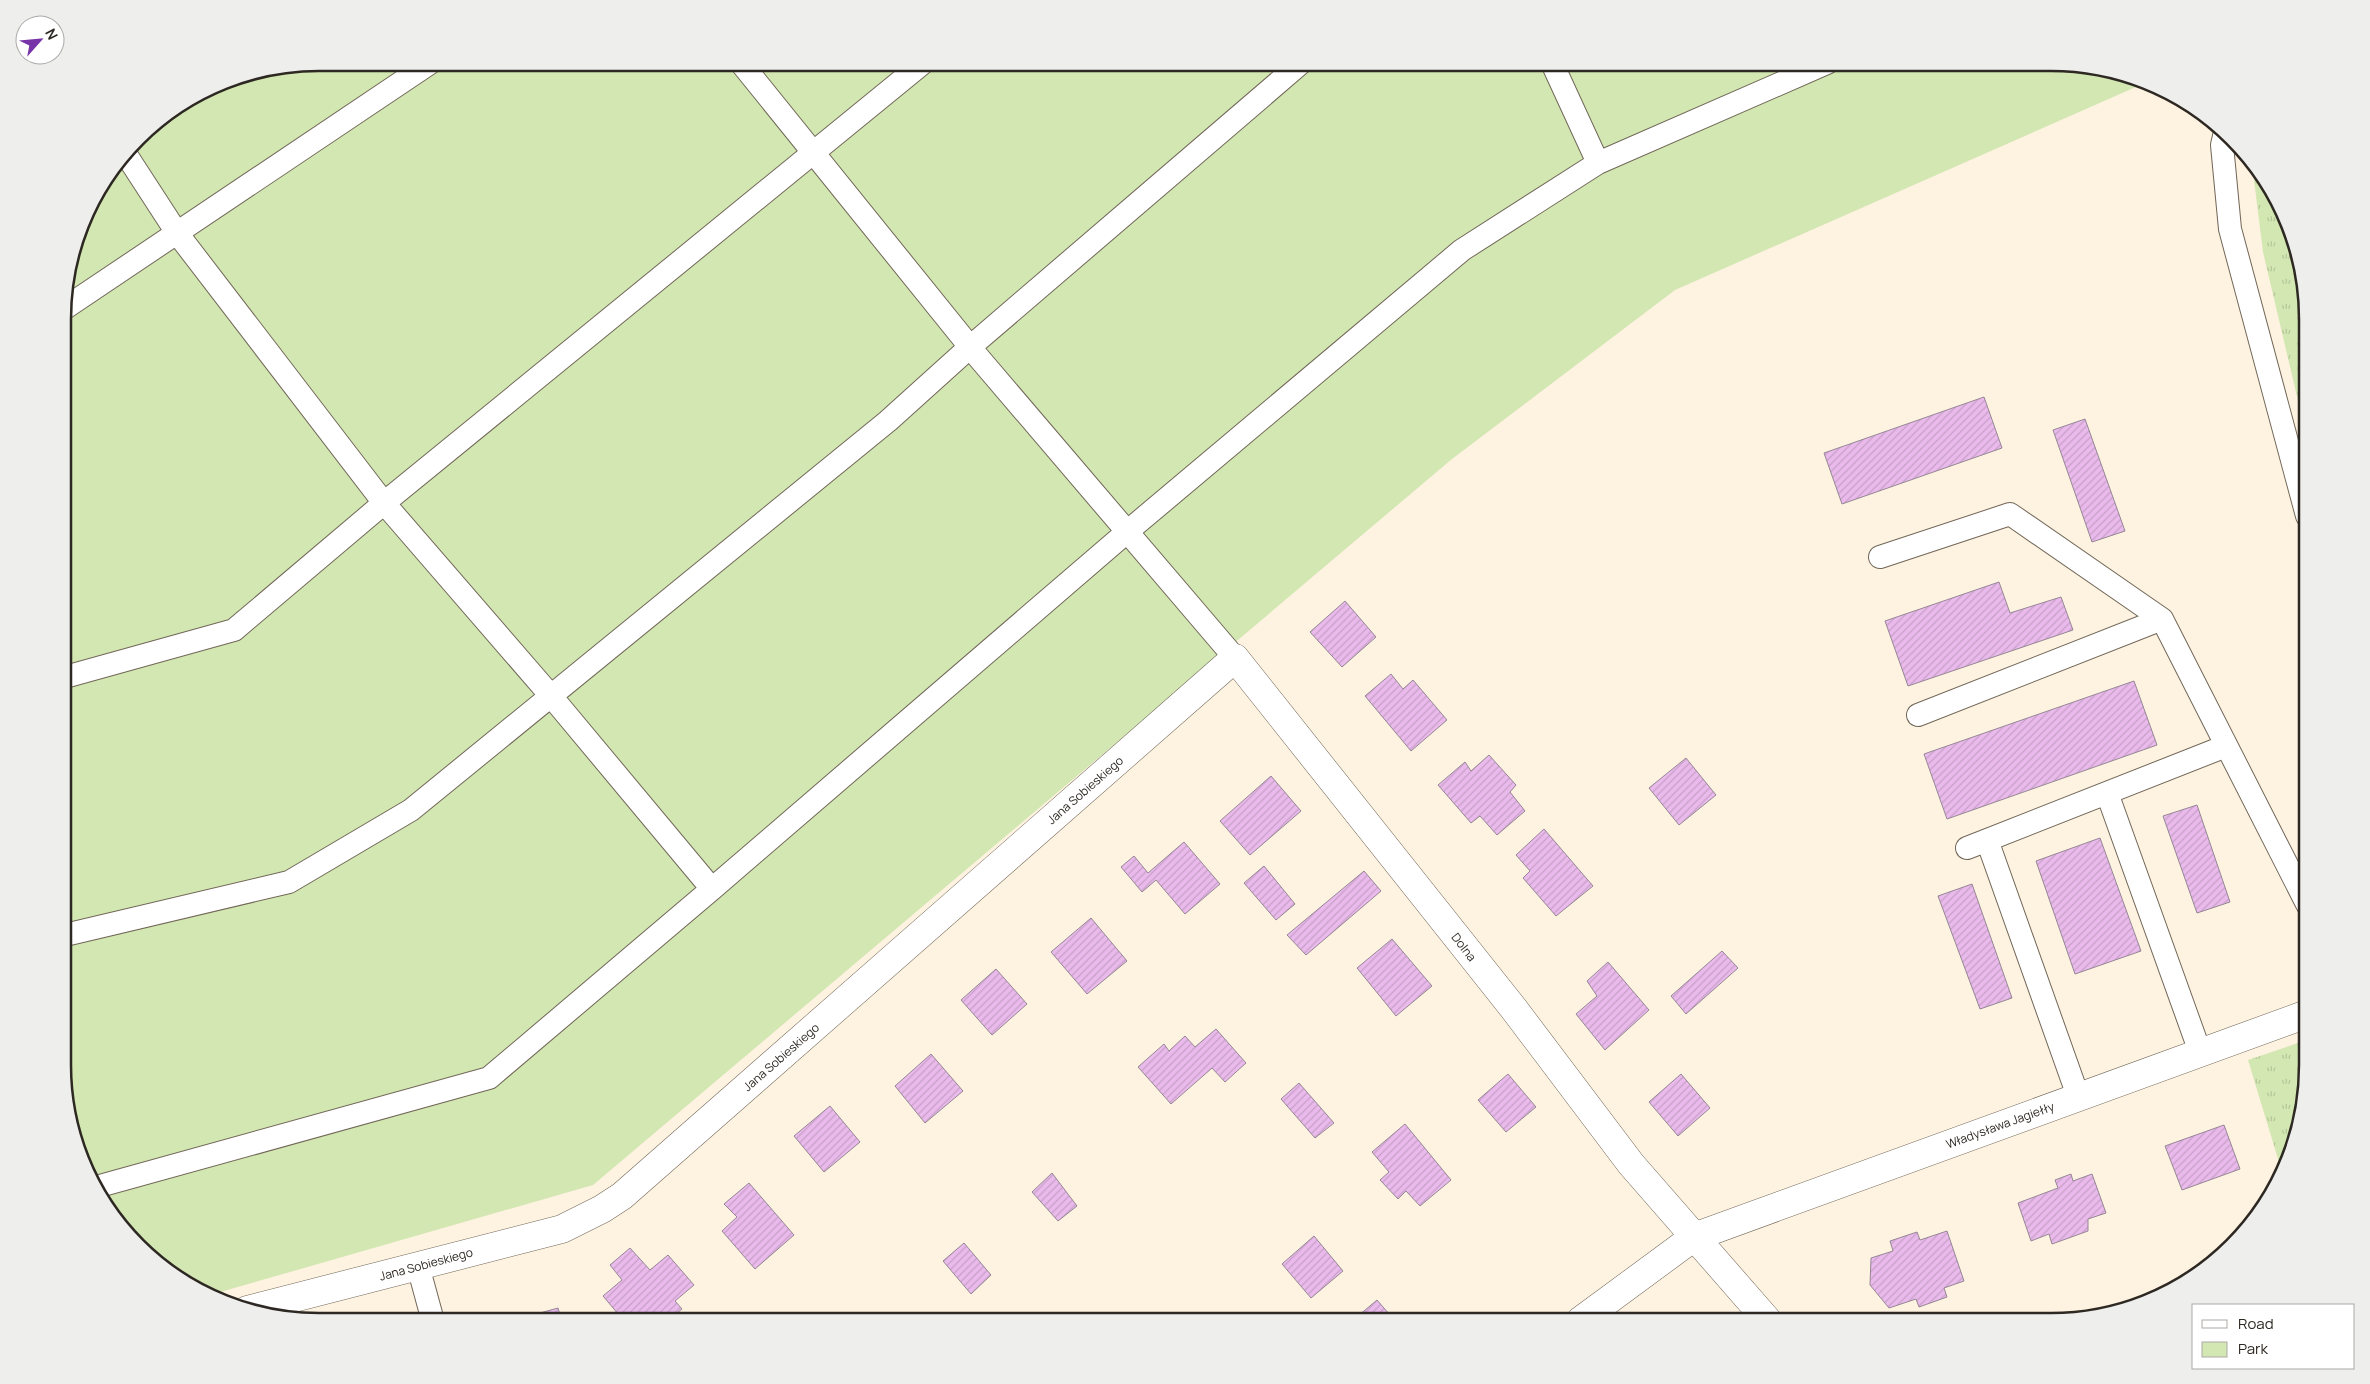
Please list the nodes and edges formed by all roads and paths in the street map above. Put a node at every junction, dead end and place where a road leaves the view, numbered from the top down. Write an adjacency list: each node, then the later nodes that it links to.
1 (417, 71): 11 (lane)
2 (748, 71): 8 (lane)
3 (912, 71): 8 (lane)
4 (1291, 71): 13 (lane)
5 (1556, 71): 10 (lane)
6 (1807, 71): 10 (lane)
7 (2223, 141): 14 (lane)
8 (813, 151): 13 (lane); 15 (lane)
9 (130, 160): 11 (lane)
10 (1598, 163): 16 (lane)
11 (177, 233): 12 (lane); 15 (lane)
12 (72, 303)
13 (970, 347): 16 (lane); 21 (lane)
14 (2299, 486)
15 (384, 504): 20 (lane); 21 (lane)
16 (1128, 532): 19 (lane); 26 (lane)
17 (1880, 557): 18 (lane)
18 (2162, 620): 22 (lane); 23 (lane)
19 (1235, 658): 32 (street, Dolna); 33 (street, Jana Sobieskiego)
20 (71, 675)
21 (551, 696): 26 (lane); 27 (lane)
22 (1918, 715)
23 (2226, 746): 24 (lane); 25 (lane)
24 (2107, 793): 29 (lane); 30 (lane)
25 (2299, 888)
26 (712, 889): 31 (lane)
27 (71, 934)
28 (2299, 1017): 29 (street, Władysława Jagiełły)
29 (2200, 1052): 30 (street, Władysława Jagiełły)
30 (2078, 1096): 32 (street, Władysława Jagiełły)
31 (103, 1185)
32 (1694, 1237): 36 (street, Władysława Jagiełły); 37 (street)
33 (418, 1266): 34 (street, Jana Sobieskiego); 35 (lane)
34 (263, 1306)
35 (431, 1313)
36 (1591, 1313)
37 (1761, 1313)

